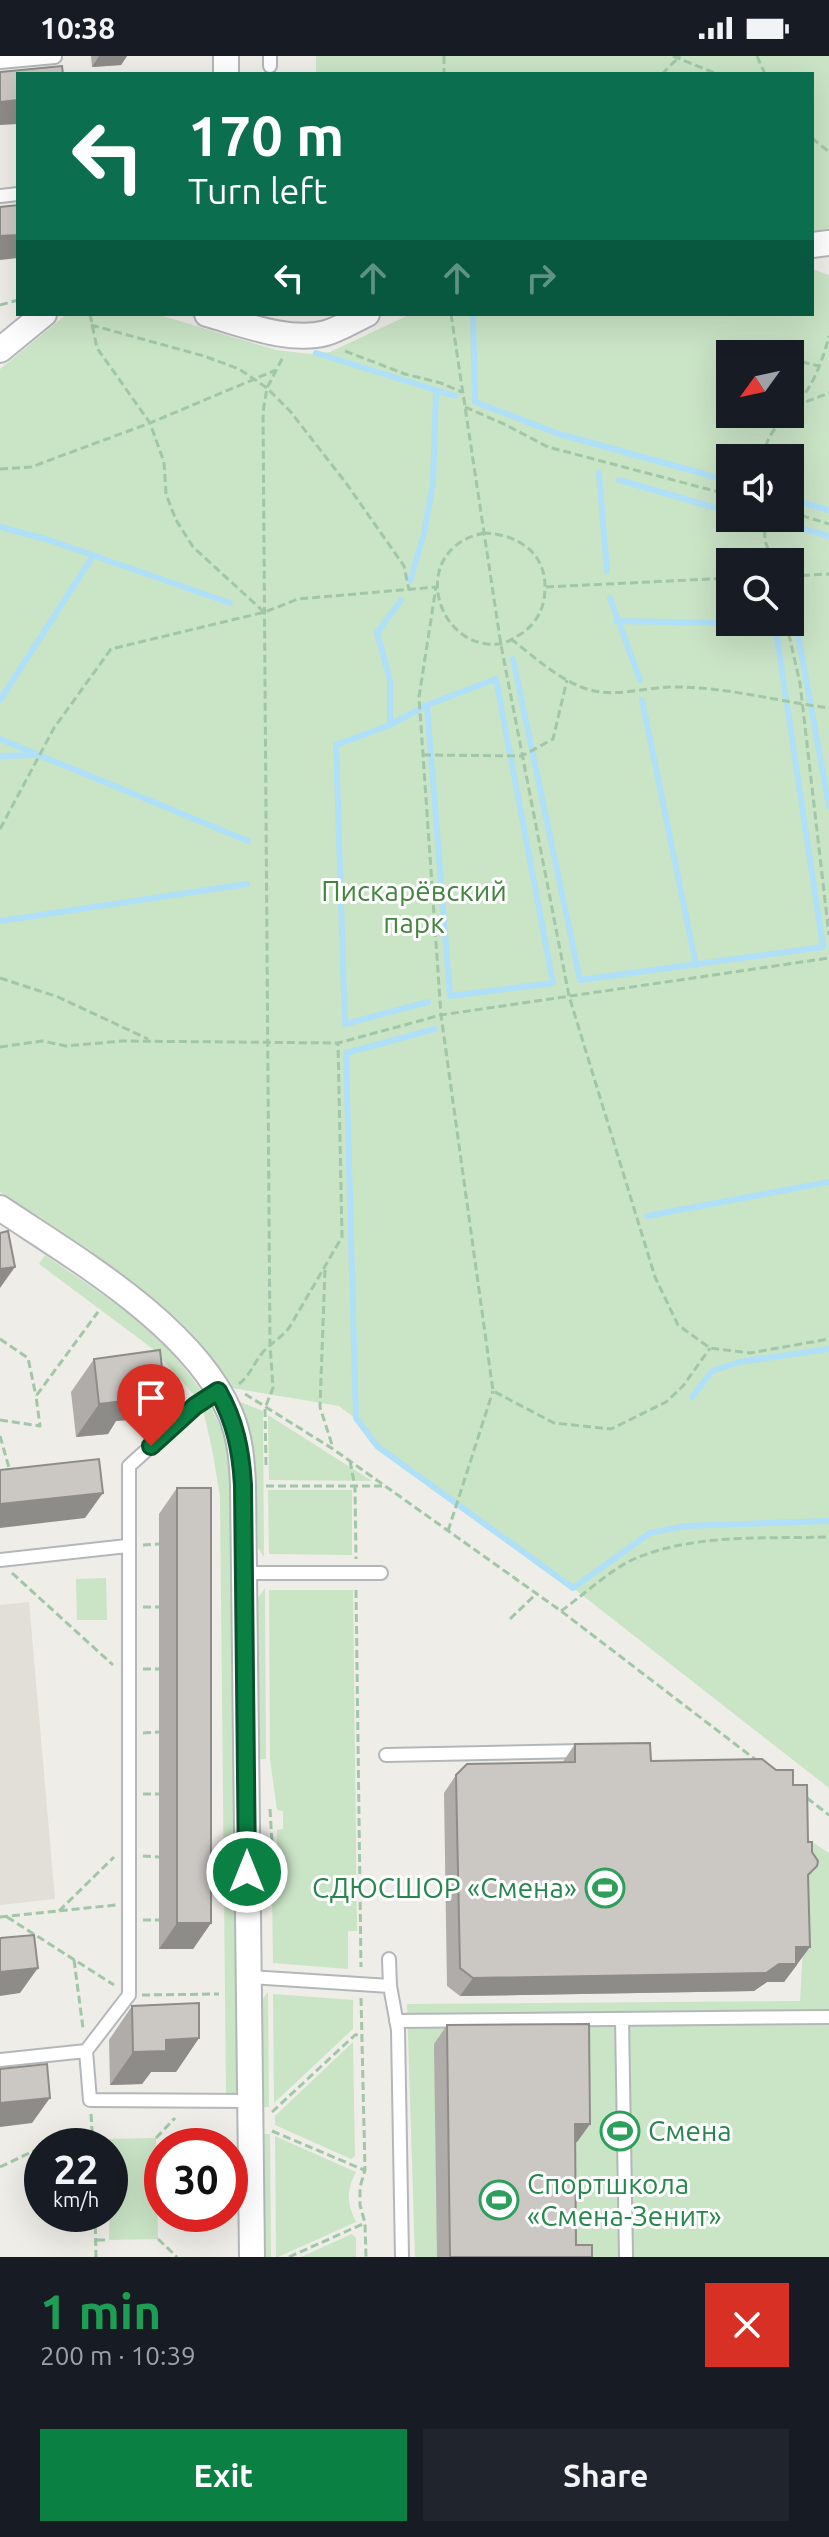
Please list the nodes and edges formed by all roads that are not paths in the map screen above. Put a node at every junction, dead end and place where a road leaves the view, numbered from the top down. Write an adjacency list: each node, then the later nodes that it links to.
1 (55, 56): 2 (lane); 3 (lane)
2 (0, 62)
3 (56, 70)
4 (42, 316): 7 (street)
5 (222, 316): 6 (street)
6 (361, 316)
7 (0, 350)
8 (0, 1208): 9 (street)
9 (218, 1391): 10 (lane); 12 (street)
10 (127, 1546): 11 (lane); 22 (lane)
11 (0, 1560)
12 (245, 1573): 13 (lane); 17 (street)
13 (381, 1573)
14 (600, 1751): 15 (lane)
15 (386, 1755)
16 (389, 1959): 18 (lane)
17 (249, 1977): 18 (lane); 24 (street)
18 (390, 1986): 21 (lane)
19 (829, 2017): 20 (lane)
20 (622, 2019): 21 (lane); 27 (lane)
21 (396, 2021): 26 (lane)
22 (86, 2051): 23 (lane); 24 (lane)
23 (0, 2060)
24 (265, 2103): 25 (street)
25 (252, 2257)
26 (402, 2257)
27 (626, 2257)

